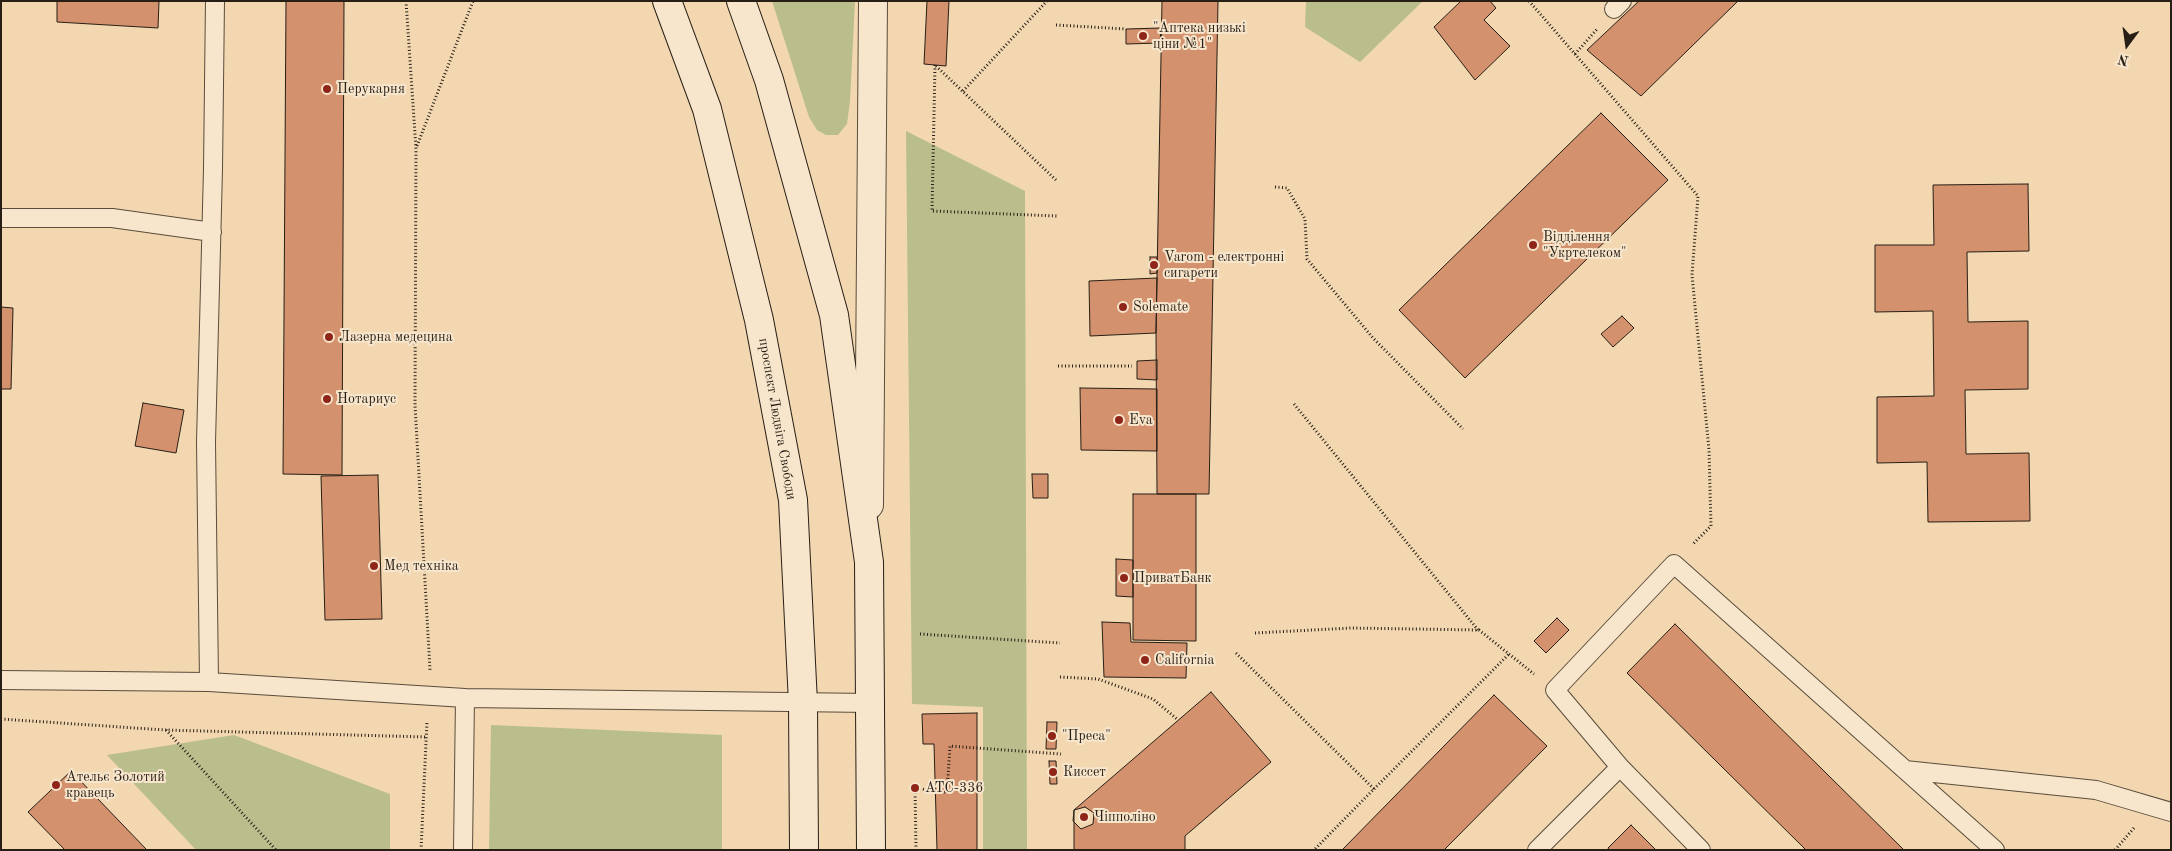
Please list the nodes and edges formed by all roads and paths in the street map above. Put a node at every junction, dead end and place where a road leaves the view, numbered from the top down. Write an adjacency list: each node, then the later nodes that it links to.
1 (215, 1): 19 (lane)
2 (406, 1): 14 (path)
3 (473, 1): 14 (path)
4 (668, 1): 38 (main road, проспект Людвіга Свободи)
5 (741, 1): 24 (main road)
6 (874, 1): 24 (main road)
7 (1047, 1): 13 (path)
8 (1529, 1): 12 (path)
9 (1618, 5): 12 (path)
10 (1056, 25): 11 (path)
11 (1126, 29)
12 (1575, 54): 25 (path)
13 (963, 91): 15 (path); 17 (path)
14 (416, 149): 36 (path)
15 (1057, 181)
16 (1275, 187): 23 (path)
17 (1057, 216)
18 (1, 218): 19 (lane)
19 (212, 232): 34 (lane)
20 (1058, 366): 21 (path)
21 (1132, 366)
22 (1294, 404): 26 (path)
23 (1463, 428)
24 (869, 562): 39 (main road)
25 (1674, 564): 35 (lane); 46 (lane)
26 (1479, 630): 27 (path); 31 (path)
27 (1255, 633)
28 (920, 634): 29 (path)
29 (1060, 643)
30 (1236, 653): 47 (path)
31 (1509, 654): 35 (path); 47 (path)
32 (1060, 677): 41 (path)
33 (1, 680): 34 (lane)
34 (209, 682): 36 (lane)
35 (1555, 690): 45 (lane)
36 (428, 697): 37 (lane); 43 (path)
37 (465, 698): 38 (lane); 51 (lane)
38 (803, 703): 39 (lane); 52 (main road, проспект Людвіга Свободи)
39 (871, 703): 53 (main road)
40 (1, 718): 42 (path)
41 (1176, 719)
42 (165, 730): 43 (path); 49 (path)
43 (426, 738): 50 (path)
44 (1061, 754): 54 (path)
45 (1620, 767): 56 (lane); 57 (lane)
46 (1905, 770): 48 (lane); 58 (lane)
47 (1374, 789): 55 (path)
48 (2171, 812)
49 (276, 850)
50 (421, 850)
51 (463, 850)
52 (804, 850)
53 (871, 850)
54 (916, 850)
55 (1314, 850)
56 (1537, 850)
57 (1701, 850)
58 (1995, 850)

